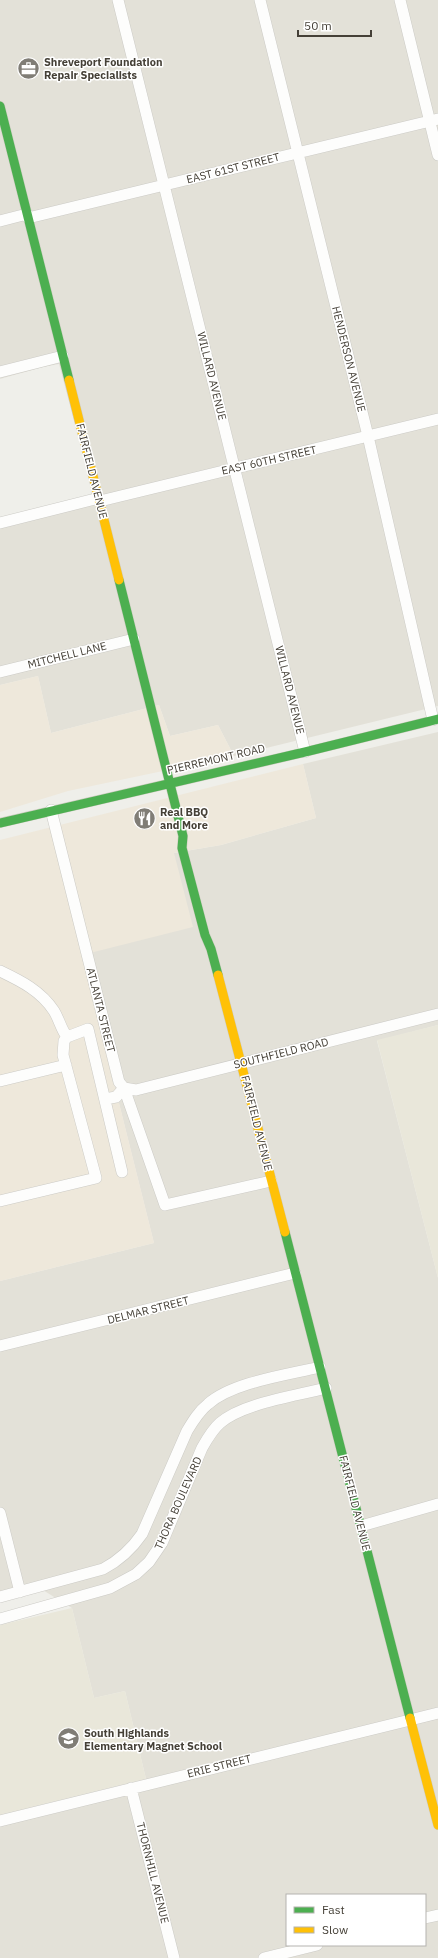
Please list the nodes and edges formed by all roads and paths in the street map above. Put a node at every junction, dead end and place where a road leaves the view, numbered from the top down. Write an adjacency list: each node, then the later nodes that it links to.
1 (118, 0): 8 (street, WILLARD AVENUE)
2 (260, 0): 6 (street, HENDERSON AVENUE)
3 (400, 0): 5 (street)
4 (0, 106): 9 (street, FAIRFIELD AVENUE)
5 (434, 120): 6 (street, EAST 61ST STREET); 7 (street)
6 (298, 152): 8 (street, EAST 61ST STREET); 14 (street, HENDERSON AVENUE)
7 (438, 155)
8 (164, 185): 9 (street, EAST 61ST STREET); 15 (street, WILLARD AVENUE)
9 (28, 216): 10 (street, EAST 61ST STREET); 11 (street, FAIRFIELD AVENUE)
10 (0, 221)
11 (63, 356): 12 (street); 16 (street, FAIRFIELD AVENUE)
12 (0, 372)
13 (438, 419): 14 (street, EAST 60TH STREET)
14 (368, 436): 15 (street, EAST 60TH STREET); 20 (street, HENDERSON AVENUE)
15 (234, 468): 16 (street, EAST 60TH STREET); 21 (street, WILLARD AVENUE)
16 (100, 499): 17 (street, EAST 60TH STREET); 18 (street, FAIRFIELD AVENUE)
17 (0, 523)
18 (134, 639): 19 (street, MITCHELL LANE); 22 (street, FAIRFIELD AVENUE)
19 (0, 672)
20 (436, 719): 21 (street, PIERREMONT ROAD)
21 (305, 752): 22 (street, PIERREMONT ROAD)
22 (170, 782): 23 (street, PIERREMONT ROAD); 28 (street, FAIRFIELD AVENUE)
23 (51, 810): 24 (street, PIERREMONT ROAD); 31 (street, ATLANTA STREET)
24 (0, 823)
25 (0, 971): 27 (street)
26 (438, 1014): 28 (street, SOUTHFIELD ROAD)
27 (67, 1037): 29 (street); 32 (street)
28 (241, 1063): 31 (street, SOUTHFIELD ROAD); 34 (street, FAIRFIELD AVENUE)
29 (66, 1065): 30 (street); 35 (street)
30 (0, 1081)
31 (124, 1088): 32 (street); 36 (street, ATLANTA STREET)
32 (105, 1099): 33 (street)
33 (122, 1172)
34 (271, 1181): 36 (street, FAIRFIELD AVENUE); 37 (street, FAIRFIELD AVENUE)
35 (0, 1201)
36 (164, 1205)
37 (295, 1273): 38 (street, DELMAR STREET); 39 (street, FAIRFIELD AVENUE)
38 (0, 1346)
39 (320, 1367): 40 (street, FAIRFIELD AVENUE); 44 (street, THORA BOULEVARD)
40 (326, 1388): 43 (street, FAIRFIELD AVENUE); 46 (street, THORA BOULEVARD)
41 (438, 1504): 43 (street)
42 (0, 1513): 44 (street)
43 (361, 1526): 48 (street, FAIRFIELD AVENUE)
44 (20, 1592): 45 (street, THORA BOULEVARD)
45 (0, 1597)
46 (0, 1619)
47 (438, 1713): 48 (street, ERIE STREET)
48 (411, 1719): 49 (street, ERIE STREET); 51 (street, FAIRFIELD AVENUE)
49 (131, 1788): 50 (street, ERIE STREET); 55 (street, THORNHILL AVENUE)
50 (0, 1821)
51 (438, 1825)
52 (438, 1915): 53 (street)
53 (426, 1918)
54 (313, 1946): 56 (street)
55 (174, 1958)
56 (264, 1958)

